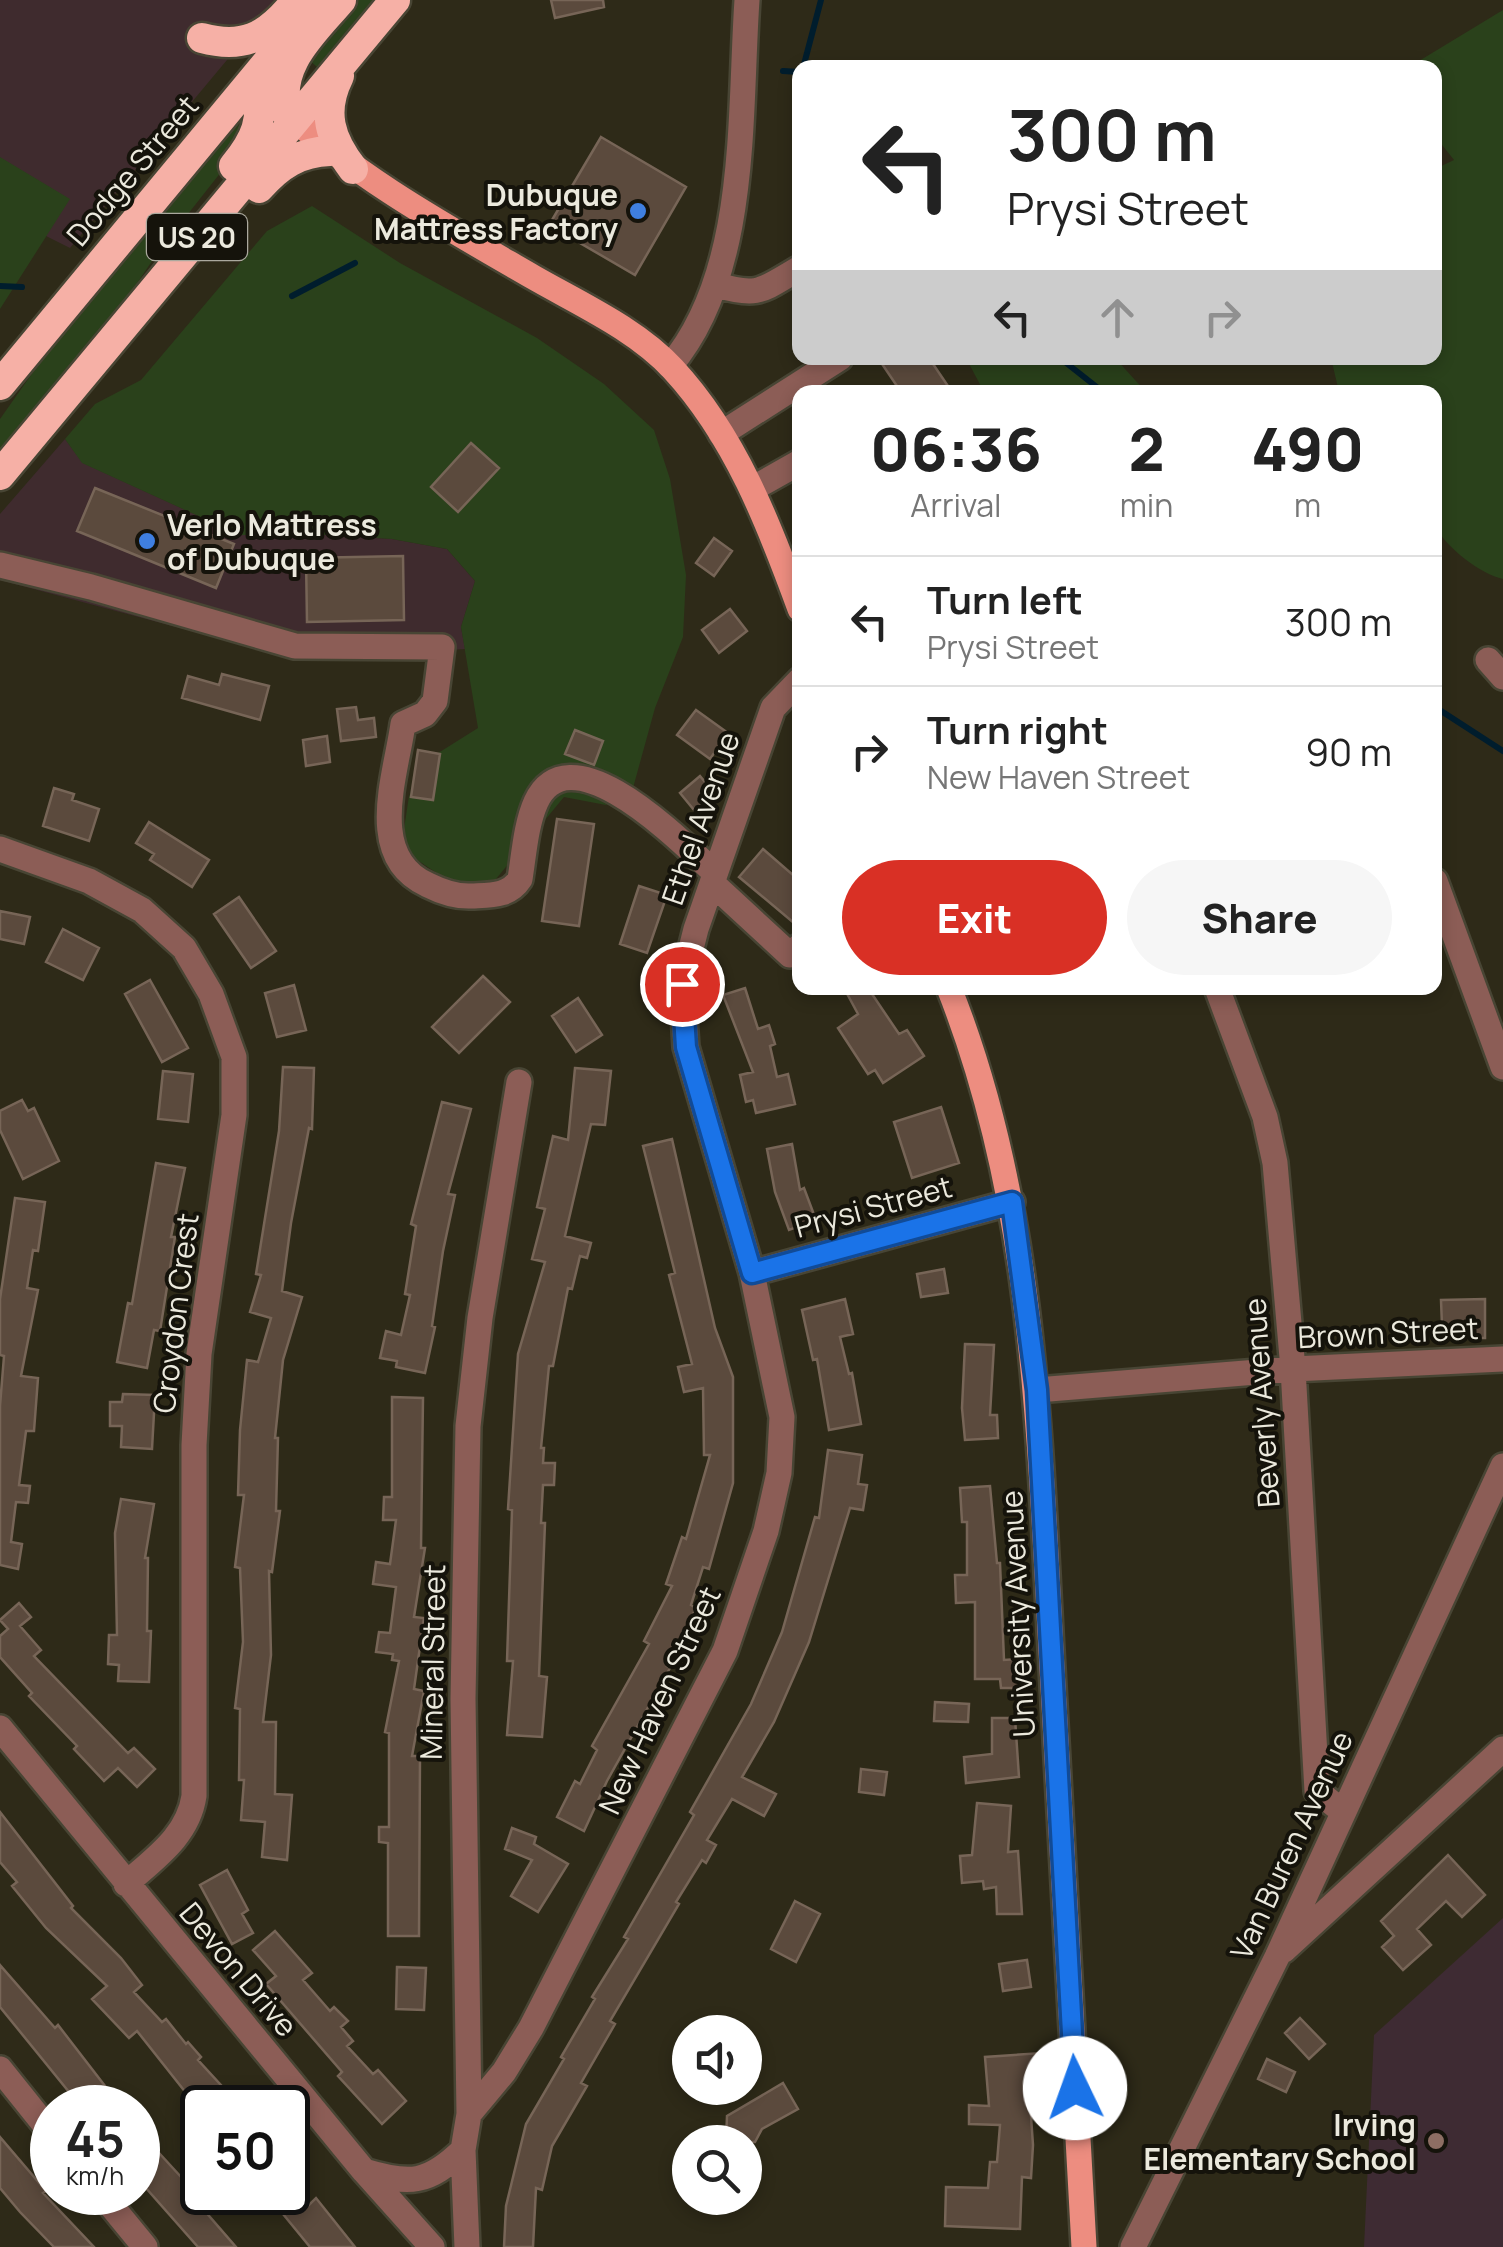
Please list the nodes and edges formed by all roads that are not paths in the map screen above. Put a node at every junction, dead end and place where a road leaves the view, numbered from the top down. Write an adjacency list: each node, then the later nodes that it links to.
1 (297, 0): 6 (highway)
2 (319, 0): 8 (highway, Dodge Street / US 20)
3 (341, 0): 9 (highway)
4 (395, 0): 7 (highway, US 20)
5 (747, 0): 12 (street)
6 (202, 38)
7 (353, 50): 9 (highway, US 20); 10 (highway)
8 (254, 83): 9 (main road); 13 (highway); 14 (highway, Dodge Street / US 20)
9 (291, 117): 10 (main road); 13 (highway, US 20)
10 (342, 160): 13 (highway); 16 (main road)
11 (792, 273): 12 (street)
12 (717, 285): 16 (street)
13 (138, 308): 23 (highway, US 20)
14 (34, 344): 17 (highway, Dodge Street / US 20); 20 (highway)
15 (829, 365): 18 (street)
16 (670, 366): 21 (main road)
17 (0, 385)
18 (798, 385)
19 (792, 389): 21 (street)
20 (0, 404)
21 (721, 434): 24 (main road)
22 (792, 469): 24 (street)
23 (0, 475)
24 (752, 489): 26 (main road)
25 (0, 565): 29 (street)
26 (792, 584)
27 (792, 688): 29 (street, Ethel Avenue)
28 (0, 850): 46 (street, Croydon Crest)
29 (714, 878): 31 (street); 34 (street, Ethel Avenue)
30 (1442, 900): 35 (street)
31 (792, 953)
32 (950, 995): 37 (main road, University Avenue)
33 (1219, 995): 40 (street, Beverly Avenue)
34 (686, 1047): 38 (street, New Haven Street)
35 (1503, 1067)
36 (519, 1082): 50 (street, Mineral Street)
37 (1012, 1202): 38 (street, Prysi Street); 41 (main road, University Avenue)
38 (752, 1273): 50 (street, New Haven Street)
39 (1503, 1359): 40 (street, Brown Street)
40 (1293, 1369): 41 (street, Brown Street); 45 (street, Beverly Avenue)
41 (1037, 1390): 57 (main road, University Avenue)
42 (1503, 1466): 45 (street, Van Buren Avenue)
43 (0, 1728): 46 (street, Devon Drive)
44 (1503, 1749): 47 (street)
45 (1342, 1811): 47 (street, Van Buren Avenue)
46 (126, 1884): 52 (street, Devon Drive)
47 (1277, 1957): 58 (street, Van Buren Avenue)
48 (0, 2069): 49 (street)
49 (30, 2106)
50 (469, 2114): 51 (street, Mineral Street)
51 (463, 2150): 52 (street); 56 (street, Mineral Street)
52 (364, 2172): 55 (street, Devon Drive)
53 (118, 2215): 54 (street)
54 (144, 2247)
55 (432, 2247)
56 (467, 2247)
57 (1084, 2247)
58 (1132, 2247)

